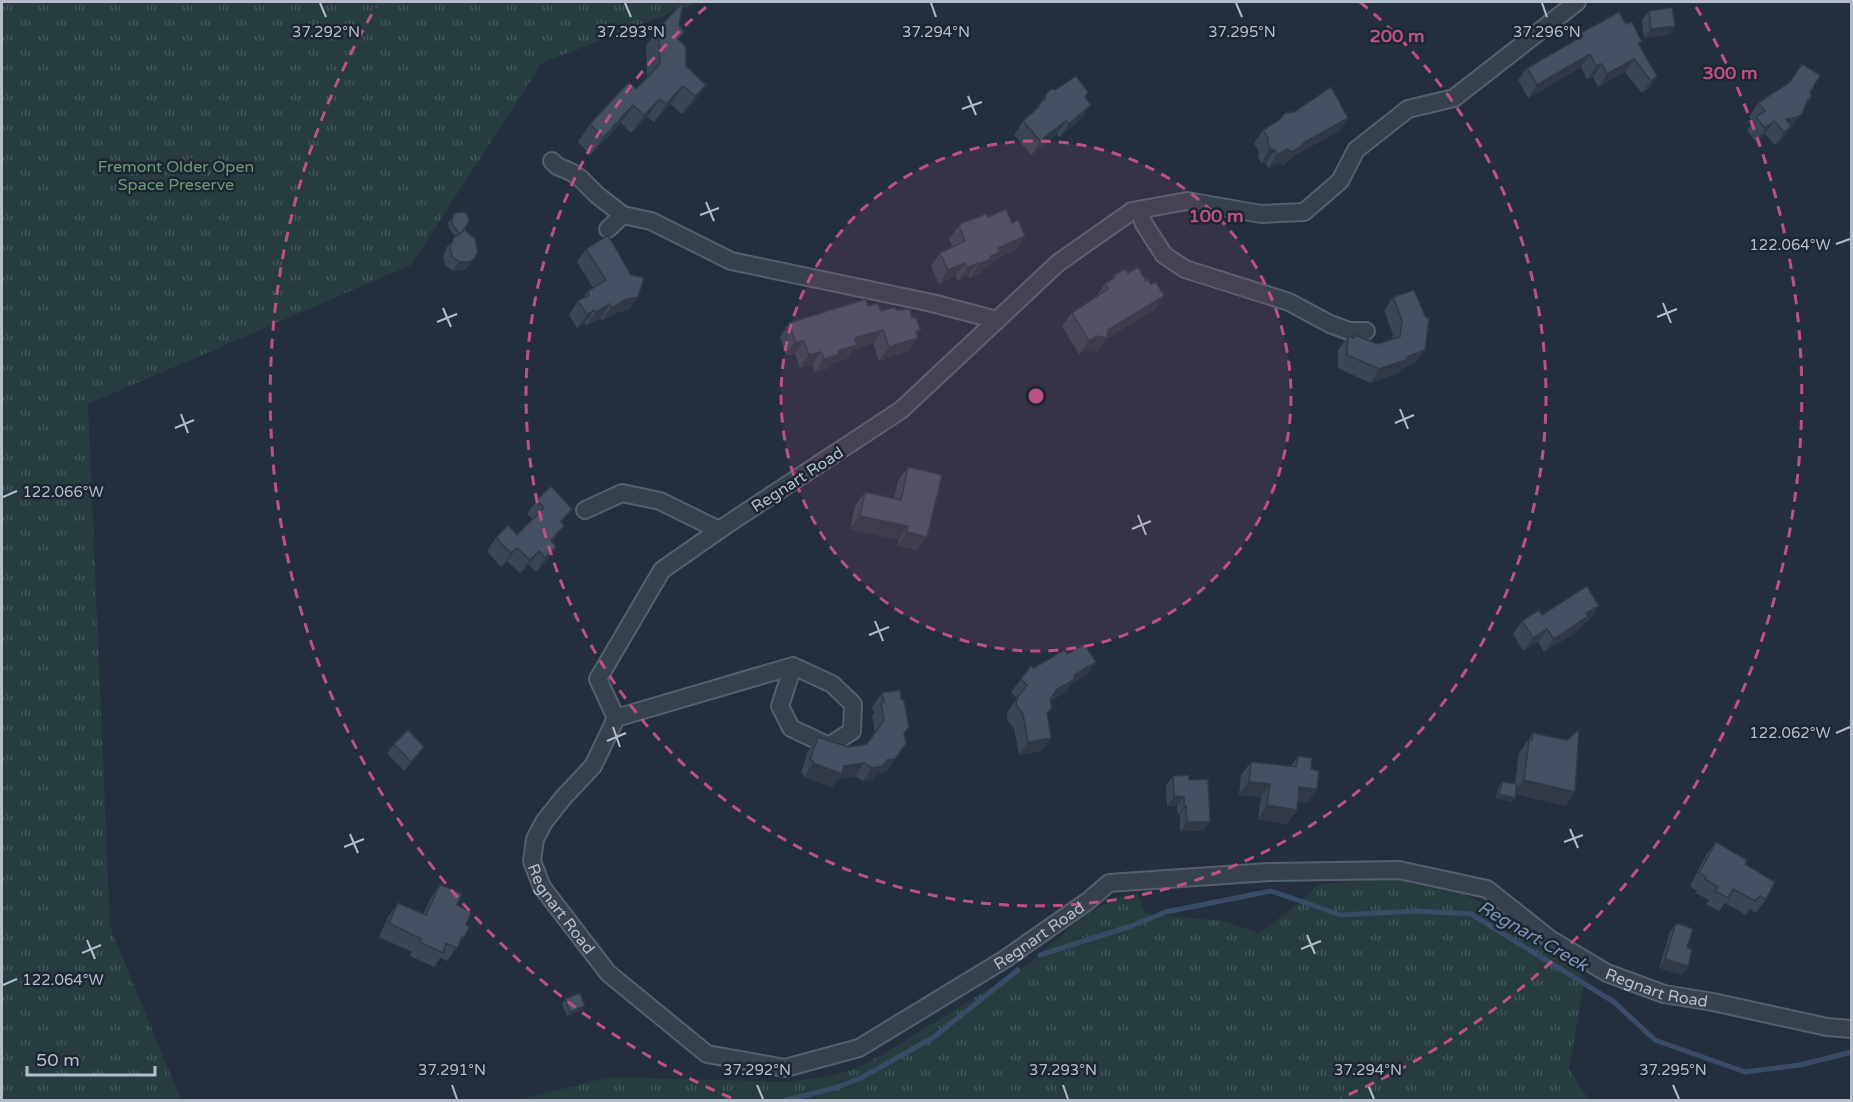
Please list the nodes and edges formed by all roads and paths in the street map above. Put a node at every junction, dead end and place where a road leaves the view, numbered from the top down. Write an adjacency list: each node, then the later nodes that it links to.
1 (1577, 2): 3 (street, Regnart Road)
2 (552, 161): 4 (street)
3 (1139, 210): 6 (street, Regnart Road); 7 (street)
4 (622, 215): 5 (street); 6 (street)
5 (608, 229)
6 (997, 320): 9 (street, Regnart Road)
7 (1366, 331)
8 (585, 510): 9 (street)
9 (719, 530): 11 (street, Regnart Road)
10 (793, 666): 10 (street); 11 (street)
11 (616, 718): 12 (street, Regnart Road)
12 (1851, 1029)

